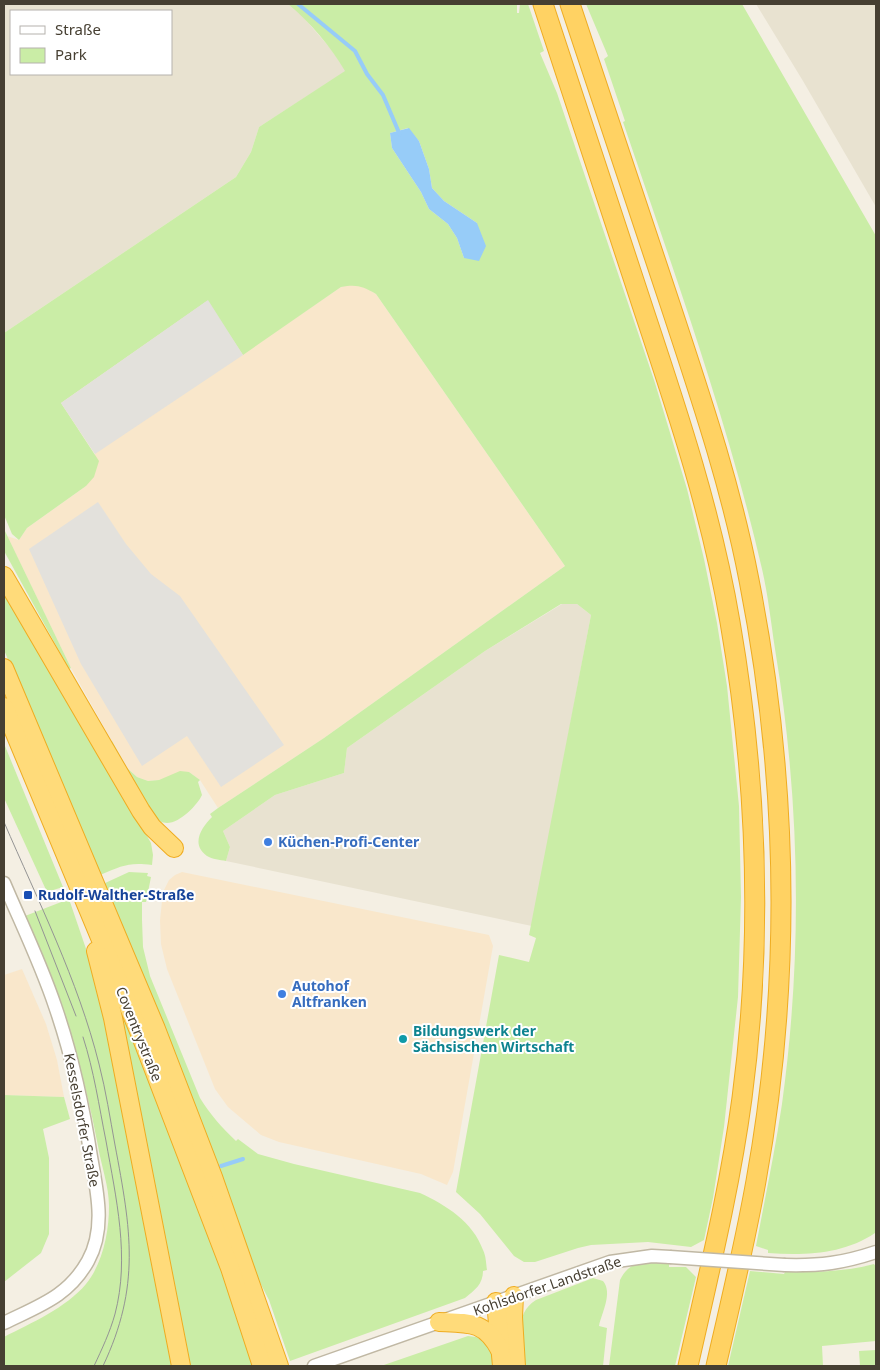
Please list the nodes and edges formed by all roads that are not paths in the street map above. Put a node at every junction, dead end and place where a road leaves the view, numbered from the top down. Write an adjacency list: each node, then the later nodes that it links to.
1 (543, 4): 20 (highway)
2 (570, 4): 21 (highway)
3 (4, 576): 6 (highway)
4 (4, 668): 18 (highway)
5 (4, 707): 8 (highway, Coventrystraße)
6 (174, 848)
7 (4, 883): 12 (street, Kesselsdorfer Straße)
8 (81, 894): 16 (highway); 17 (highway, Coventrystraße)
9 (876, 1252): 10 (street, Kohlsdorfer Landstraße, bridge)
10 (514, 1296): 11 (street, Kohlsdorfer Landstraße); 19 (highway)
11 (496, 1302): 13 (street, Kohlsdorfer Landstraße); 14 (highway)
12 (4, 1322)
13 (439, 1322): 14 (highway); 15 (street, Kohlsdorfer Landstraße)
14 (501, 1358)
15 (318, 1365)
16 (181, 1366)
17 (262, 1366)
18 (279, 1366)
19 (516, 1366)
20 (688, 1366)
21 (716, 1366)

